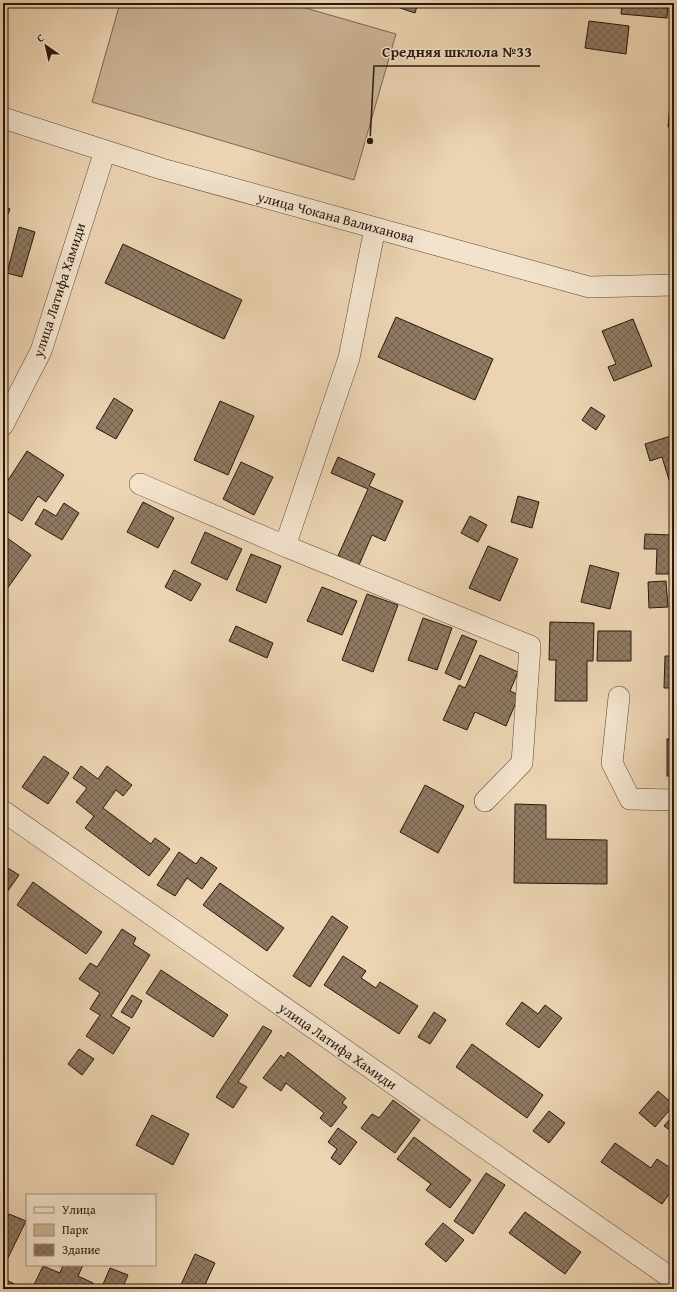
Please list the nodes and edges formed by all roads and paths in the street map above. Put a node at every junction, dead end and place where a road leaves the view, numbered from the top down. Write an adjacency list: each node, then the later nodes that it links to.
1 (3, 118): 2 (street, улица Чокана Валиханова)
2 (105, 151): 3 (street, улица Чокана Валиханова); 5 (street, улица Латифа Хамиди)
3 (375, 228): 4 (street, улица Чокана Валиханова); 7 (street)
4 (674, 286)
5 (3, 425)
6 (140, 484): 7 (street)
7 (285, 546): 10 (street)
8 (619, 697): 9 (street)
9 (674, 800)
10 (485, 801)
11 (3, 812): 12 (street, улица Латифа Хамиди)
12 (674, 1280)

